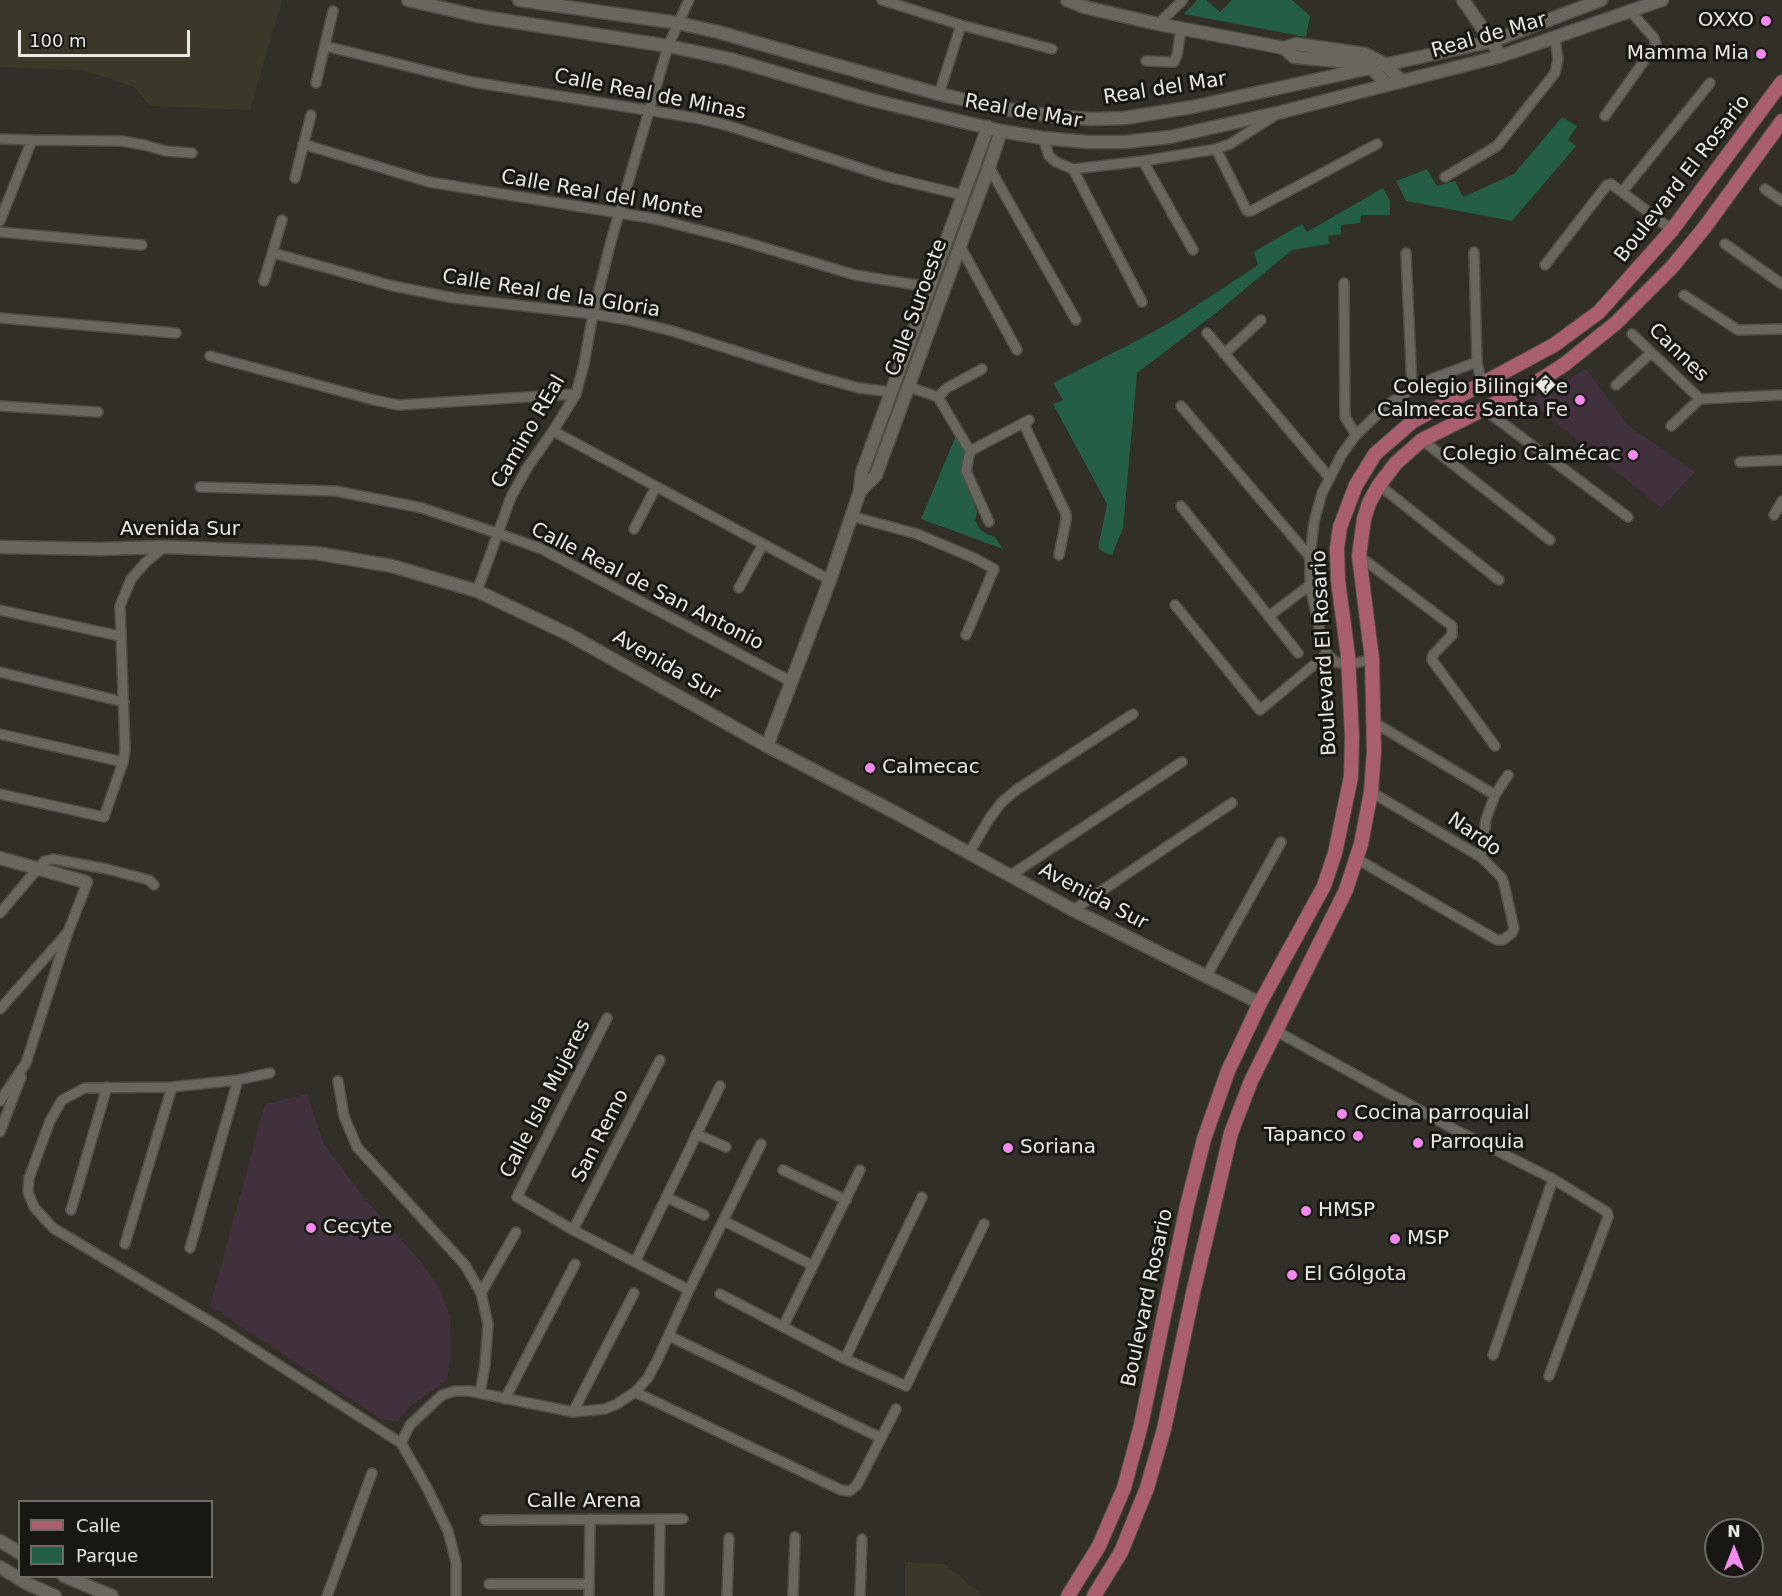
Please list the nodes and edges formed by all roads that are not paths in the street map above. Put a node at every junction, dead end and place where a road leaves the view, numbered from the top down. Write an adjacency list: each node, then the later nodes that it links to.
1 (408, 0): 20 (street, Real de Mar)
2 (519, 0): 13 (street, Real del Mar)
3 (689, 0): 13 (street, Camino REal)
4 (882, 0): 14 (street)
5 (1067, 0): 10 (street)
6 (1183, 0): 15 (street)
7 (1463, 0): 18 (street)
8 (1601, 0): 18 (street, Real del Mar)
9 (1662, 0): 12 (street, Real de Mar)
10 (1088, 4): 15 (street)
11 (333, 11): 19 (street)
12 (1630, 11): 17 (street, Real de Mar); 36 (street)
13 (678, 23): 20 (street, Camino REal); 32 (street, Real del Mar)
14 (961, 24): 22 (street); 32 (street)
15 (1158, 24): 16 (street)
16 (1181, 29): 21 (street); 24 (street)
17 (1555, 38): 23 (street, Real de Mar); 50 (street)
18 (1492, 41): 23 (street); 25 (street, Real del Mar)
19 (325, 46): 29 (street); 33 (street, Calle Real de Minas)
20 (668, 46): 33 (street, Camino REal); 38 (street, Real de Mar)
21 (1284, 48): 25 (street); 26 (street)
22 (1052, 49)
23 (1501, 56): 27 (street, Real de Mar)
24 (1146, 61)
25 (1385, 64): 26 (street, Real del Mar); 27 (street)
26 (1371, 68): 31 (street); 32 (street, Real del Mar)
27 (1401, 81): 31 (street, Real de Mar)
28 (1782, 82): 59 (main road, Boulevard El Rosario)
29 (316, 83)
30 (1710, 83): 53 (street)
31 (1387, 84): 34 (street, Real de Mar)
32 (939, 94)
33 (648, 110): 54 (street, Calle Real de Minas); 56 (street, Camino REal)
34 (1281, 112): 40 (street, Real de Mar); 45 (street)
35 (311, 115): 43 (street)
36 (1605, 116)
37 (1782, 121): 100 (main road, Boulevard El Rosario)
38 (987, 127): 39 (street, Real de Mar); 54 (street, Calle Suroeste)
39 (1000, 131): 40 (street, Real de Mar); 48 (street, Calle Suroeste)
40 (1042, 138): 49 (street)
41 (0, 139): 42 (street)
42 (32, 140): 46 (street); 58 (street)
43 (303, 144): 51 (street); 56 (street, Calle Real del Monte)
44 (1377, 144): 45 (street)
45 (1215, 149): 47 (street)
46 (192, 153)
47 (1143, 161): 49 (street); 64 (street)
48 (989, 167): 63 (street, Calle Suroeste); 77 (street)
49 (1073, 169): 74 (street)
50 (1444, 177)
51 (295, 178)
52 (1765, 189): 55 (street)
53 (1622, 192): 59 (street); 68 (street)
54 (963, 195): 72 (street, Calle Suroeste)
55 (1782, 201)
56 (620, 213): 72 (street, Calle Real del Monte); 75 (street, Camino REal)
57 (282, 220): 67 (street)
58 (0, 221)
59 (1672, 230): 89 (main road, Boulevard El Rosario)
60 (0, 232): 62 (street)
61 (1725, 243): 71 (street)
62 (142, 245)
63 (960, 246): 83 (street); 91 (street, Calle Suroeste)
64 (1193, 250)
65 (1406, 252): 92 (street)
66 (1474, 252): 87 (street)
67 (273, 253): 69 (street); 75 (street, Calle Real de la Gloria)
68 (1545, 265)
69 (264, 281)
70 (1344, 283): 104 (street)
71 (1782, 284)
72 (929, 287): 93 (street, Calle Suroeste)
73 (1684, 295): 79 (street)
74 (1142, 302)
75 (593, 314): 93 (street, Calle Real de la Gloria); 94 (street, Camino REal)
76 (0, 318): 80 (street)
77 (1076, 320)
78 (1261, 320): 85 (street)
79 (1782, 329)
80 (176, 333)
81 (1207, 333): 85 (street)
82 (1632, 333): 84 (street, Cannes)
83 (1017, 350)
84 (1651, 353): 90 (street); 97 (street, Cannes)
85 (1224, 354): 109 (street)
86 (210, 356): 94 (street)
87 (1477, 362): 89 (street); 92 (street)
88 (982, 369): 96 (street)
89 (1482, 385): 142 (main road, Boulevard El Rosario)
90 (1616, 385)
91 (909, 387): 96 (street); 113 (street, Calle Suroeste)
92 (1412, 389): 104 (street)
93 (891, 392): 113 (street, Calle Suroeste)
94 (576, 394): 103 (street, Camino REal)
95 (1782, 395): 97 (street, Cannes)
96 (938, 397): 106 (street)
97 (1700, 399): 102 (street, Cannes)
98 (0, 406): 101 (street)
99 (1180, 406): 128 (street)
100 (1485, 410): 105 (main road, Boulevard El Rosario); 118 (street)
101 (98, 412)
102 (1671, 426)
103 (554, 431): 112 (street); 121 (street, Camino REal)
104 (1356, 435): 109 (street)
105 (1422, 440): 110 (main road, Boulevard El Rosario); 122 (street)
106 (970, 451): 119 (street); 126 (street)
107 (1782, 460): 108 (street)
108 (1740, 462)
109 (1329, 477): 128 (street)
110 (1379, 485): 127 (main road, Boulevard El Rosario); 130 (street)
111 (200, 487): 121 (street, Calle Real de San Antonio)
112 (656, 487): 120 (street); 123 (street)
113 (860, 491): 117 (street, Calle Suroeste)
114 (1782, 501): 116 (street)
115 (1180, 506): 136 (street)
116 (1774, 515)
117 (851, 516): 129 (street, Calle Suroeste); 137 (street)
118 (1628, 517)
119 (989, 522)
120 (633, 528)
121 (497, 532): 133 (street, Camino REal); 144 (street, Calle Real de San Antonio)
122 (1550, 540)
123 (763, 544): 129 (street); 132 (street)
124 (164, 547): 125 (street, Avenida Sur); 133 (street, Avenida Sur); 138 (street)
125 (0, 548)
126 (1059, 555)
127 (1359, 556): 141 (main road, Boulevard El Rosario); 150 (street)
128 (1310, 558): 131 (street)
129 (830, 580): 144 (street, Calle Suroeste)
130 (1499, 580)
131 (1310, 585): 136 (street); 140 (street)
132 (739, 588)
133 (477, 591): 149 (street, Avenida Sur)
134 (1174, 605): 140 (street)
135 (0, 610): 138 (street)
136 (1269, 616): 139 (street)
137 (966, 635)
138 (120, 636): 145 (street)
139 (1298, 653)
140 (1327, 654): 142 (street)
141 (1372, 659): 142 (street); 147 (main road, Boulevard El Rosario)
142 (1348, 665): 171 (main road, Boulevard El Rosario)
143 (0, 672): 145 (street)
144 (792, 682): 149 (street, Calle Suroeste)
145 (124, 702): 151 (street)
146 (1133, 714): 159 (street)
147 (1375, 723): 154 (main road, Boulevard El Rosario); 156 (street)
148 (0, 734): 151 (street)
149 (767, 746): 159 (street, Avenida Sur)
150 (1495, 746)
151 (123, 762): 155 (street)
152 (1182, 762): 164 (street)
153 (1508, 775): 156 (street)
154 (1371, 792): 160 (street, Nardo); 162 (main road, Boulevard El Rosario)
155 (0, 794)
156 (1495, 795): 160 (street)
157 (1232, 803): 167 (street)
158 (1281, 842): 170 (street)
159 (969, 853): 164 (street, Avenida Sur)
160 (1481, 857): 162 (street, Nardo)
161 (0, 858): 163 (street)
162 (1357, 859): 174 (main road, Boulevard El Rosario)
163 (39, 867): 165 (street); 166 (street); 168 (street)
164 (1011, 876): 167 (street, Avenida Sur)
165 (86, 882): 169 (street)
166 (154, 885)
167 (1073, 910): 170 (street, Avenida Sur)
168 (0, 914)
169 (68, 932): 172 (street); 176 (street)
170 (1206, 977): 171 (street, Avenida Sur)
171 (1260, 1003): 186 (main road, Boulevard Rosario)
172 (0, 1010)
173 (607, 1018): 200 (street, Calle Isla Mujeres)
174 (1276, 1031): 189 (main road); 192 (street)
175 (660, 1060): 200 (street, San Remo)
176 (26, 1063): 183 (street); 184 (street)
177 (270, 1073): 178 (street)
178 (238, 1080): 182 (street); 203 (street)
179 (338, 1081): 208 (street)
180 (720, 1086): 185 (street)
181 (108, 1087): 182 (street); 196 (street); 222 (street)
182 (172, 1087): 202 (street)
183 (0, 1101)
184 (0, 1132)
185 (696, 1134): 188 (street); 193 (street)
186 (1204, 1139): 189 (main road); 248 (main road, Boulevard Rosario)
187 (761, 1144): 198 (street)
188 (726, 1147)
189 (1228, 1147): 249 (main road)
190 (783, 1170): 195 (street)
191 (860, 1170): 195 (street)
192 (1553, 1179): 213 (street); 215 (street)
193 (666, 1197): 197 (street); 204 (street)
194 (922, 1197): 214 (street)
195 (846, 1200): 206 (street)
196 (71, 1210)
197 (704, 1215)
198 (723, 1221): 206 (street); 207 (street)
199 (984, 1224): 214 (street)
200 (573, 1230): 204 (street)
201 (516, 1232): 208 (street)
202 (125, 1244)
203 (190, 1248)
204 (636, 1260): 207 (street)
205 (575, 1264): 218 (street)
206 (812, 1265): 211 (street)
207 (689, 1290): 212 (street)
208 (481, 1293): 217 (street)
209 (634, 1293): 220 (street)
210 (720, 1294): 211 (street)
211 (783, 1326): 214 (street)
212 (669, 1336): 216 (street); 221 (street)
213 (1492, 1354)
214 (845, 1359)
215 (1549, 1376)
216 (635, 1392): 220 (street); 221 (street)
217 (480, 1394): 218 (street); 222 (street)
218 (505, 1399): 220 (street)
219 (896, 1409): 221 (street)
220 (573, 1412)
221 (881, 1438)
222 (401, 1443): 242 (street)
223 (372, 1473): 241 (street)
224 (590, 1519): 226 (street, Calle Arena); 227 (street, Calle Arena); 238 (street)
225 (682, 1519): 227 (street, Calle Arena)
226 (485, 1520)
227 (660, 1520): 244 (street)
228 (729, 1538): 245 (street)
229 (795, 1538): 246 (street)
230 (862, 1539): 247 (street)
231 (0, 1541): 232 (street)
232 (18, 1552)
233 (0, 1567): 234 (street)
234 (18, 1578)
235 (18, 1578): 239 (street)
236 (69, 1578): 240 (street)
237 (489, 1584): 238 (street)
238 (589, 1584): 243 (street)
239 (56, 1596)
240 (112, 1596)
241 (327, 1596)
242 (456, 1596)
243 (589, 1596)
244 (659, 1596)
245 (727, 1596)
246 (793, 1596)
247 (860, 1596)
248 (1068, 1596)
249 (1094, 1596)

